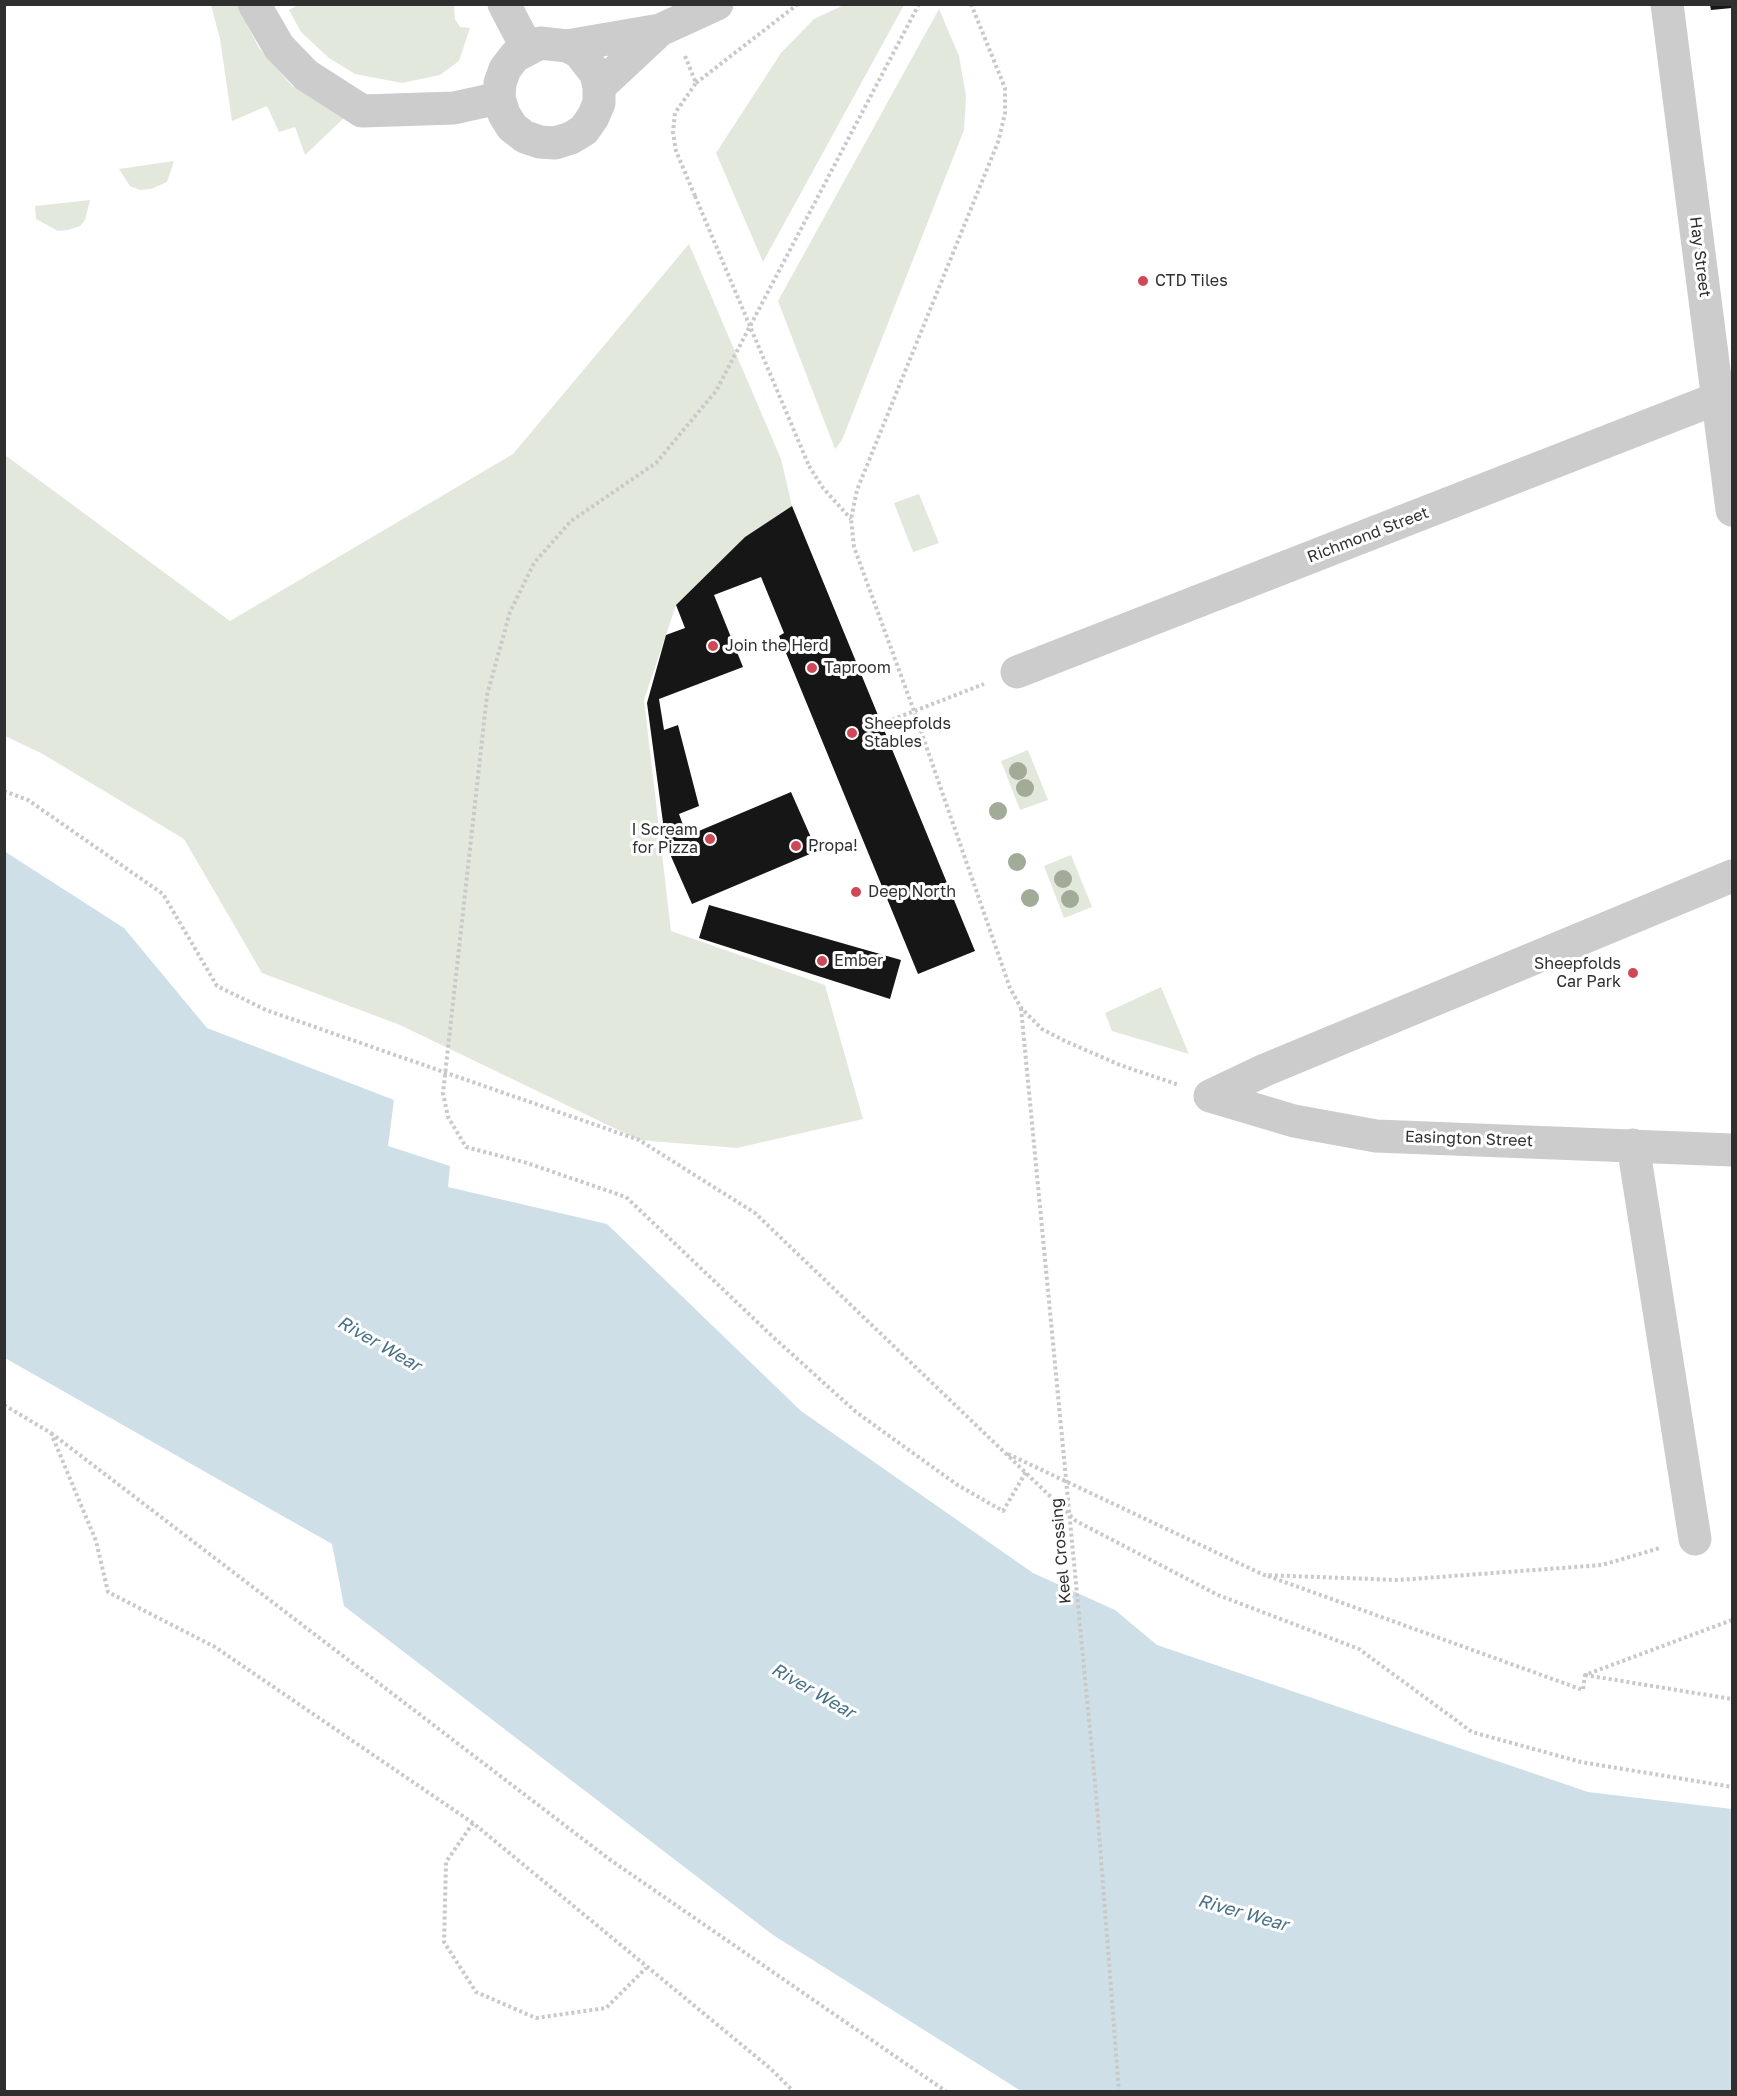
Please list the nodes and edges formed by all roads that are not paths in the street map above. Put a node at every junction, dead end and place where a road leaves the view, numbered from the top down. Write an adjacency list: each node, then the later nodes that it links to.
1 (254, 4): 9 (street)
2 (504, 4): 7 (street)
3 (717, 4): 5 (street)
4 (1667, 4): 10 (street, Hay Street)
5 (666, 27): 6 (street); 8 (street)
6 (567, 46): 7 (street); 8 (street)
7 (527, 48): 9 (street)
8 (599, 87): 9 (street)
9 (499, 98)
10 (1718, 398): 11 (street, Hay Street); 12 (street, Richmond Street)
11 (1732, 510)
12 (1017, 672)
13 (1732, 876): 14 (street, Easington Street)
14 (1633, 1145): 15 (street, Easington Street); 16 (street)
15 (1732, 1150)
16 (1695, 1539)

